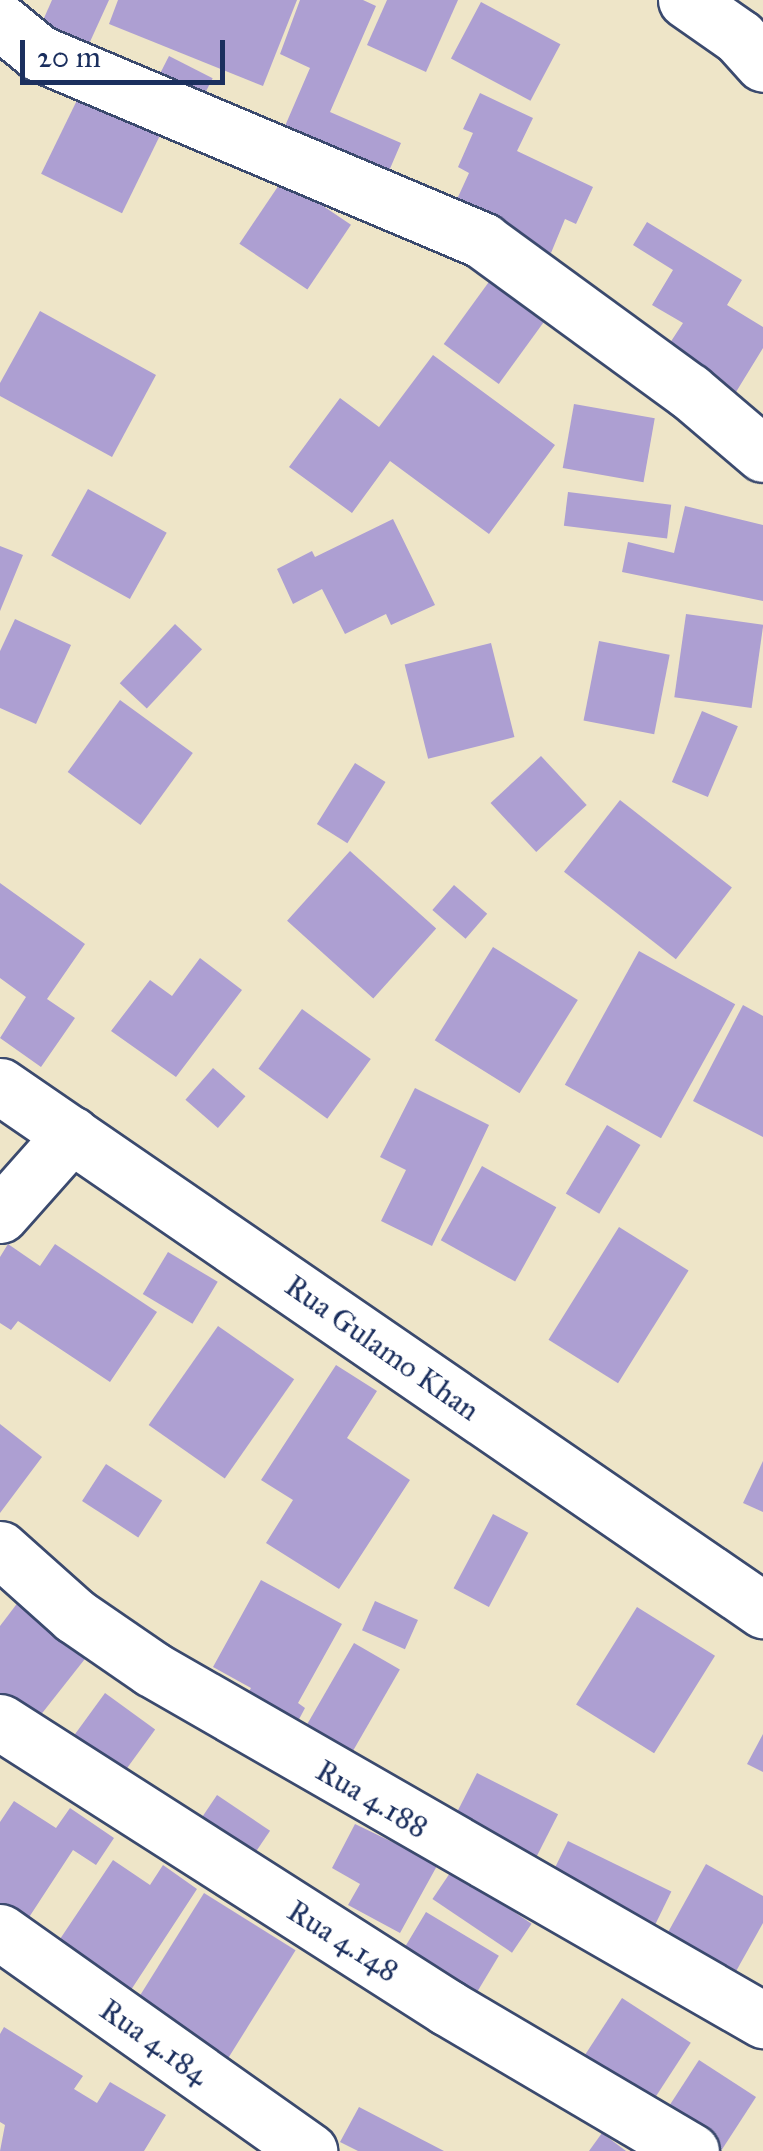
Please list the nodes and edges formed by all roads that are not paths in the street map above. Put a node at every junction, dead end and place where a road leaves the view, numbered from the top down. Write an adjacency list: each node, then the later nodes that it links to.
1 (686, 0): 3 (street)
2 (0, 21): 4 (street)
3 (763, 64)
4 (763, 454)
5 (0, 1086): 6 (street, Rua Gulamo Khan)
6 (72, 1134): 7 (street); 9 (street, Rua Gulamo Khan)
7 (0, 1214)
8 (0, 1550): 12 (street, Rua 4.188)
9 (763, 1610)
10 (0, 1722): 14 (street, Rua 4.148)
11 (0, 1932): 13 (street, Rua 4.184)
12 (763, 2020)
13 (309, 2151)
14 (691, 2151)

